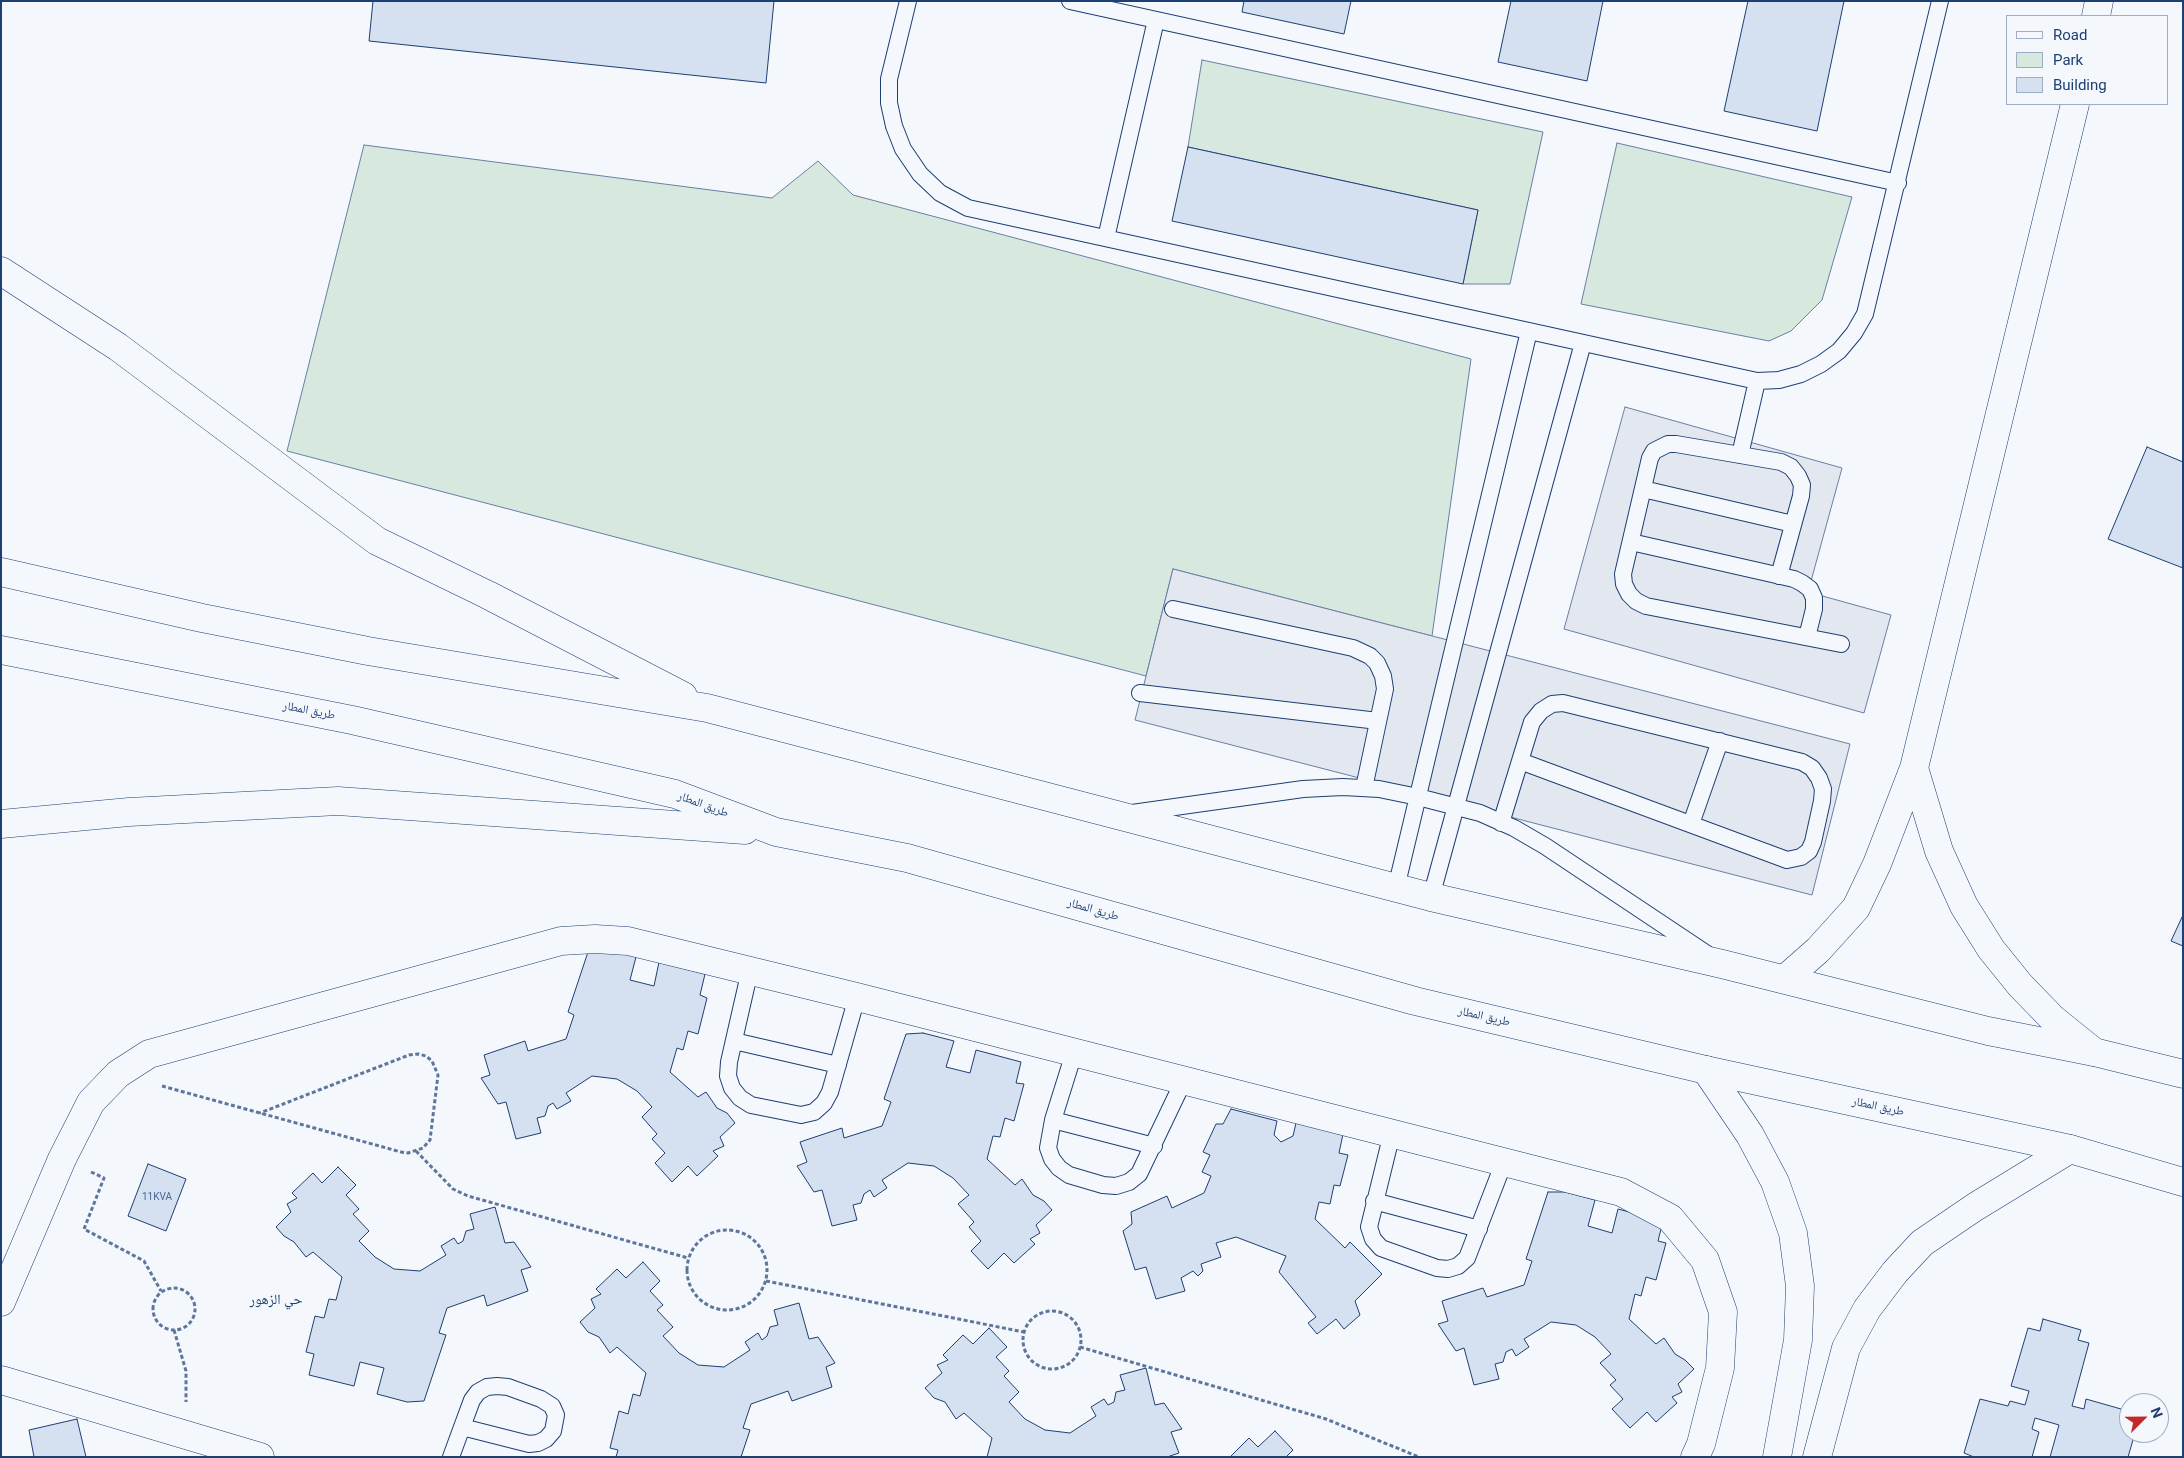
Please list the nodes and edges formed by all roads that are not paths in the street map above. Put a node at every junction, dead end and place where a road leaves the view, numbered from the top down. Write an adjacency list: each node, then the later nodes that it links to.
1 (908, 1): 9 (lane)
2 (1070, 1): 6 (lane)
3 (1940, 1): 8 (lane)
4 (2099, 1): 5 (main road)
5 (2096, 15)
6 (1156, 20): 8 (lane); 9 (lane)
7 (2074, 105): 29 (main road)
8 (1898, 183): 13 (lane)
9 (1106, 238): 11 (lane)
10 (1, 270): 25 (main road)
11 (1529, 331): 12 (lane); 31 (lane)
12 (1583, 343): 13 (lane); 32 (lane)
13 (1757, 381): 14 (lane)
14 (1740, 455): 15 (lane); 16 (lane)
15 (1643, 489): 16 (lane); 17 (lane)
16 (1793, 524): 19 (lane)
17 (1631, 542): 19 (lane); 21 (lane)
18 (1, 572): 25 (main road)
19 (1779, 576): 21 (lane)
20 (1173, 608): 26 (lane)
21 (1807, 637): 22 (lane)
22 (1841, 644)
23 (1, 650): 37 (main road, طريق المطار)
24 (1140, 693): 26 (lane)
25 (706, 708): 33 (main road)
26 (1378, 722): 30 (lane)
27 (1720, 741): 28 (lane); 36 (lane); 36 (lane)
28 (1520, 761): 34 (lane); 36 (lane)
29 (1914, 768): 42 (main road); 46 (main road)
30 (1364, 788): 31 (lane); 33 (lane)
31 (1418, 797): 32 (lane); 38 (lane)
32 (1456, 806): 34 (lane); 39 (lane)
33 (1116, 815): 38 (main road)
34 (1501, 823): 40 (lane)
35 (1, 824): 37 (main road)
36 (1691, 824)
37 (776, 832): 48 (main road, طريق المطار)
38 (1396, 888): 39 (main road)
39 (1431, 897): 40 (main road)
40 (1722, 964): 42 (main road)
41 (750, 970): 43 (main road); 44 (lane); 59 (main road)
42 (1785, 979): 46 (main road)
43 (857, 997): 45 (main road); 47 (lane)
44 (734, 1041): 47 (lane); 47 (lane)
45 (1074, 1052): 50 (main road); 51 (lane)
46 (2094, 1052): 49 (main road)
47 (838, 1065)
48 (1706, 1070): 54 (main road, طريق المطار); 62 (main road)
49 (2183, 1074)
50 (1183, 1082): 52 (main road); 53 (lane)
51 (1053, 1120): 53 (lane); 53 (lane)
52 (1392, 1134): 55 (main road); 57 (lane)
53 (1154, 1146)
54 (2070, 1149): 56 (main road, طريق المطار); 63 (main road)
55 (1504, 1162): 58 (lane); 67 (main road)
56 (2183, 1182)
57 (1374, 1201): 58 (lane); 58 (lane)
58 (1479, 1229)
59 (1, 1302)
60 (1, 1380): 64 (main road)
61 (462, 1427): 61 (lane); 66 (lane)
62 (1780, 1445): 63 (main road)
63 (1819, 1449)
64 (218, 1451): 65 (main road)
65 (260, 1457)
66 (451, 1457)
67 (1695, 1457)

